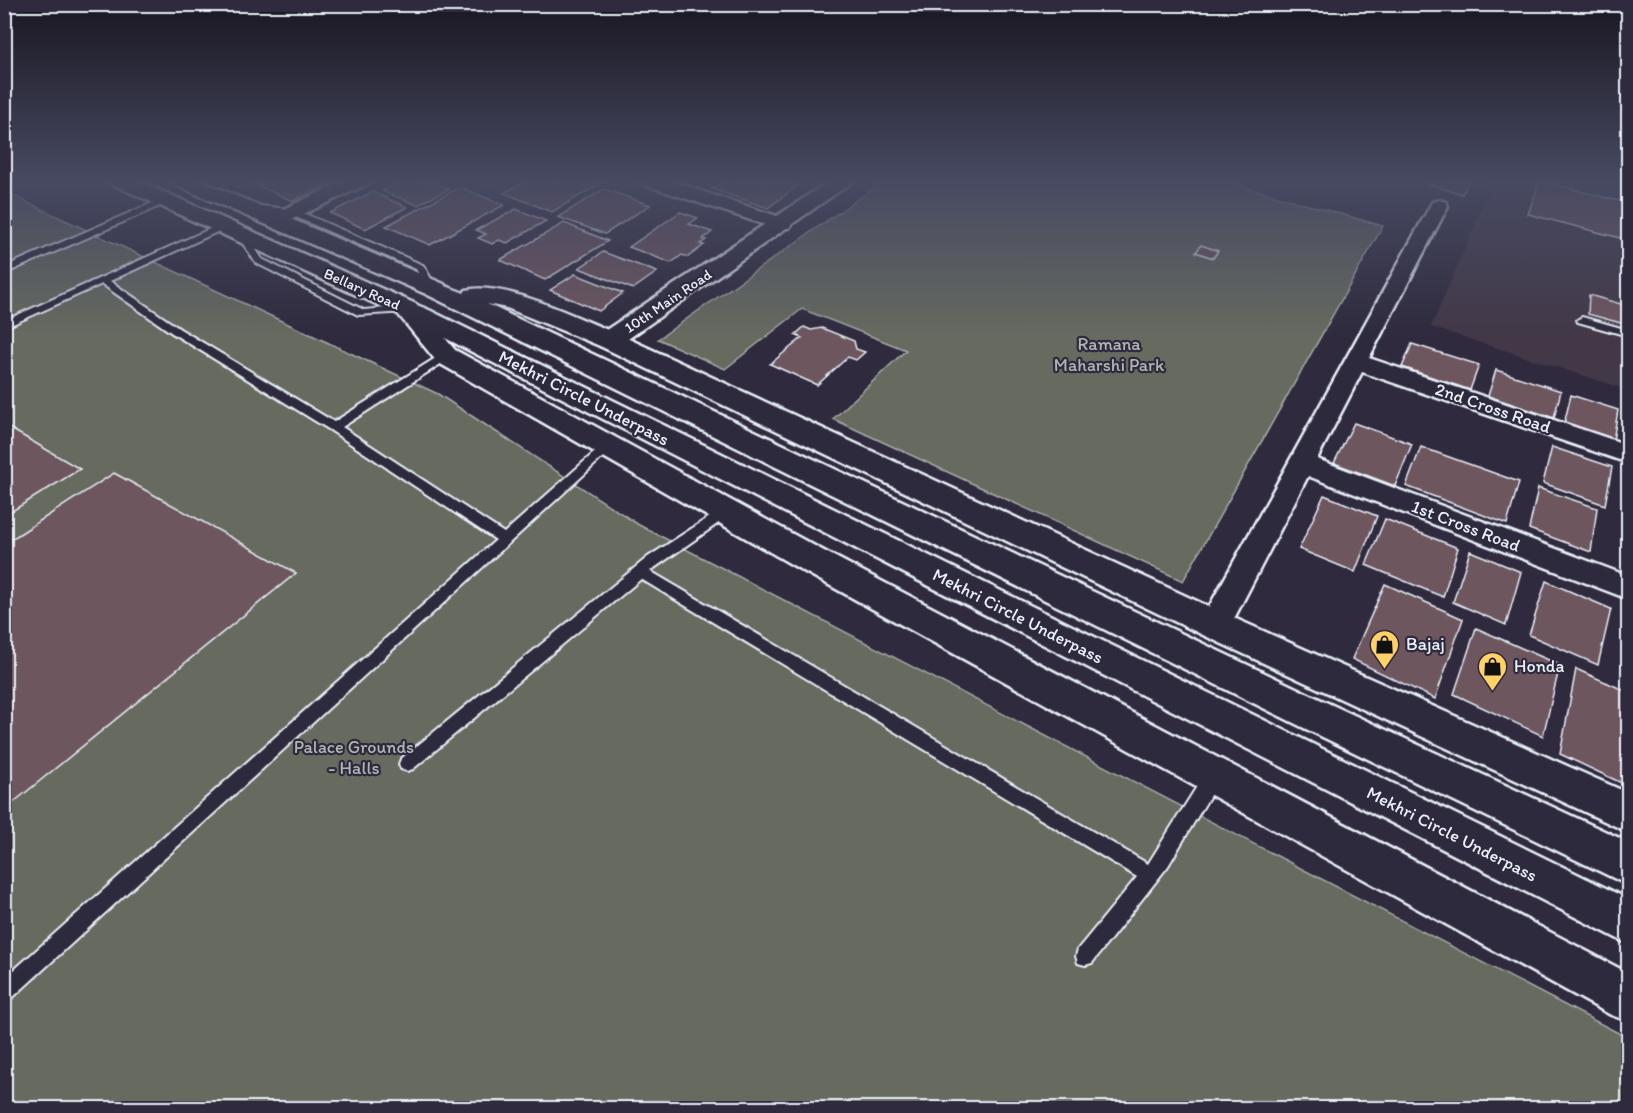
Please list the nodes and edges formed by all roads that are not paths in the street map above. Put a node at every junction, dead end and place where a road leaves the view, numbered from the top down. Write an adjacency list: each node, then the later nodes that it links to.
1 (93, 232): 7 (lane)
2 (230, 232): 8 (lane)
3 (235, 232): 9 (main road, Bellary Road)
4 (312, 232): 9 (main road, Bellary Road)
5 (770, 232): 13 (main road, 10th Main Road)
6 (1425, 232): 15 (street)
7 (4, 271)
8 (102, 280): 11 (lane); 16 (lane)
9 (424, 295): 13 (main road); 14 (main road); 28 (main road, Mekhri Circle Underpass); 30 (main road, Mekhri Circle Underpass)
10 (1582, 320): 12 (lane)
11 (4, 325)
12 (1629, 333)
13 (609, 340): 24 (main road)
14 (446, 356): 16 (lane); 17 (main road)
15 (1357, 362): 18 (street, 2nd Cross Road); 19 (street)
16 (333, 427): 21 (lane)
17 (608, 447): 20 (main road); 21 (lane)
18 (1629, 454)
19 (1303, 464): 23 (street, 1st Cross Road); 24 (street)
20 (725, 512): 22 (lane); 26 (main road)
21 (505, 540): 32 (lane)
22 (640, 572): 25 (lane); 29 (lane)
23 (1629, 588)
24 (1215, 625): 27 (main road)
25 (407, 764)
26 (1213, 776): 29 (lane); 33 (main road)
27 (1629, 813)
28 (1629, 864)
29 (1150, 875): 31 (lane)
30 (1629, 922)
31 (1085, 956)
32 (4, 992)
33 (1629, 998)

